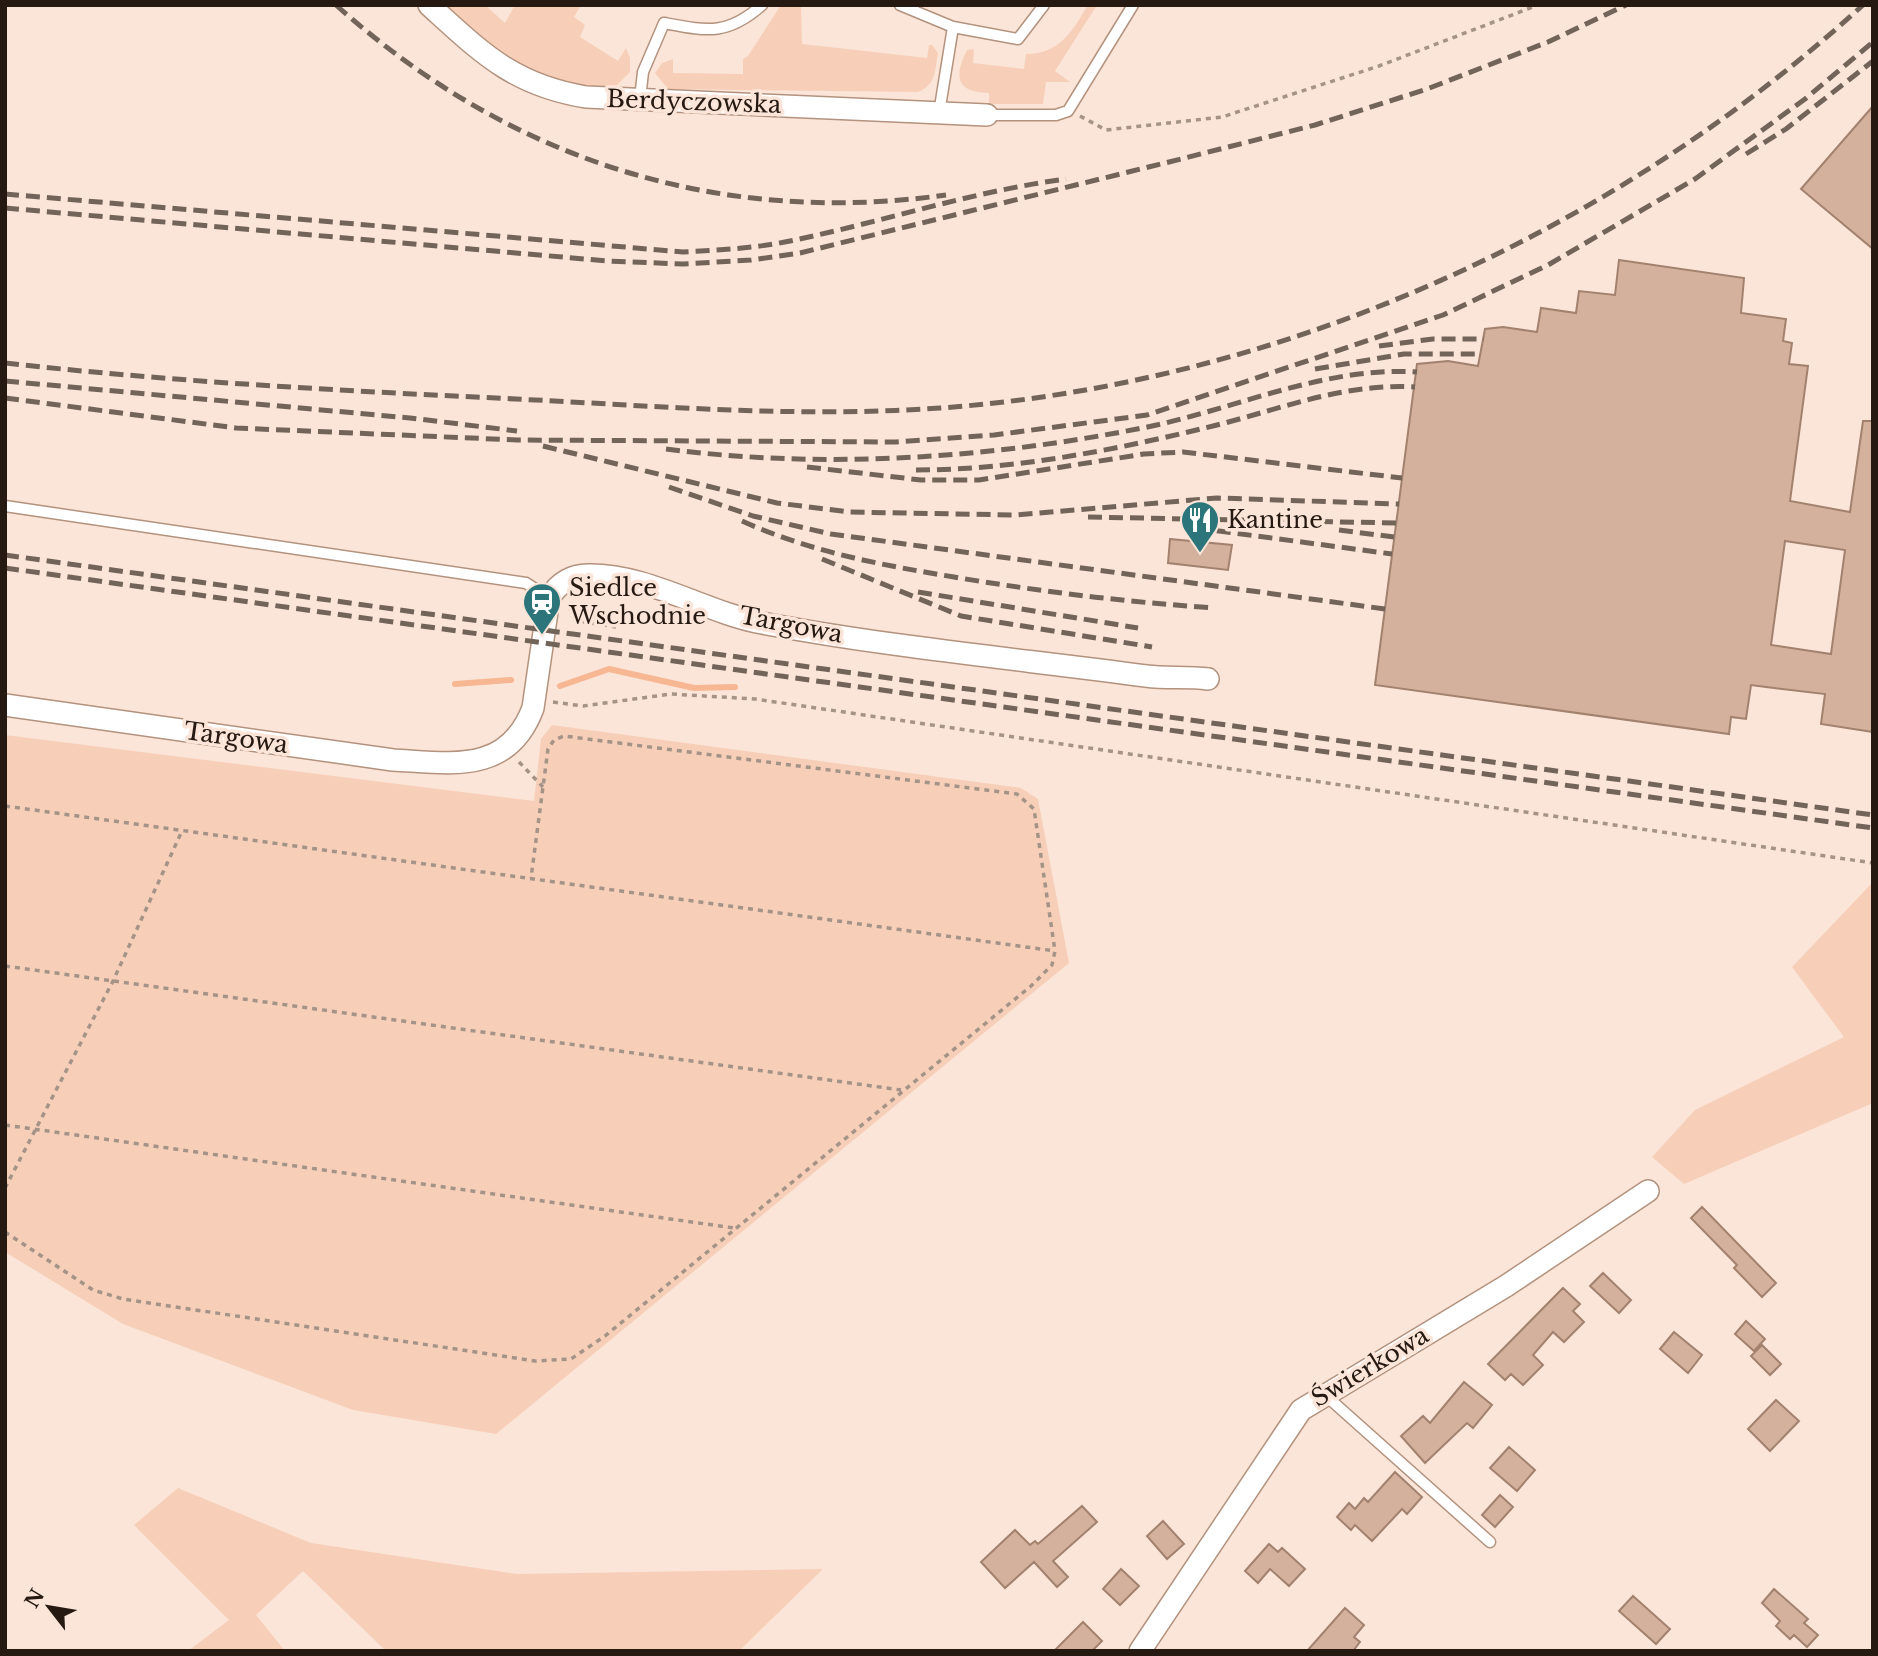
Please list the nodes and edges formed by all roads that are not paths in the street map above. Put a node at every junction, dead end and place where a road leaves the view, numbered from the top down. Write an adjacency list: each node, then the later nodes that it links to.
1 (429, 5): 7 (street, Berdyczowska)
2 (762, 5): 7 (lane)
3 (900, 5): 6 (lane)
4 (1044, 5): 6 (lane)
5 (1133, 5): 9 (lane)
6 (953, 27): 8 (lane)
7 (640, 99): 8 (street, Berdyczowska)
8 (939, 113): 9 (street, Berdyczowska)
9 (988, 115)
10 (5, 506): 11 (lane)
11 (549, 598): 12 (street, Targowa); 13 (street, Targowa)
12 (1208, 679)
13 (5, 705)
14 (1648, 1191): 15 (street, Świerkowa)
15 (1324, 1394): 16 (lane); 17 (street, Świerkowa)
16 (1490, 1542)
17 (1140, 1651)

